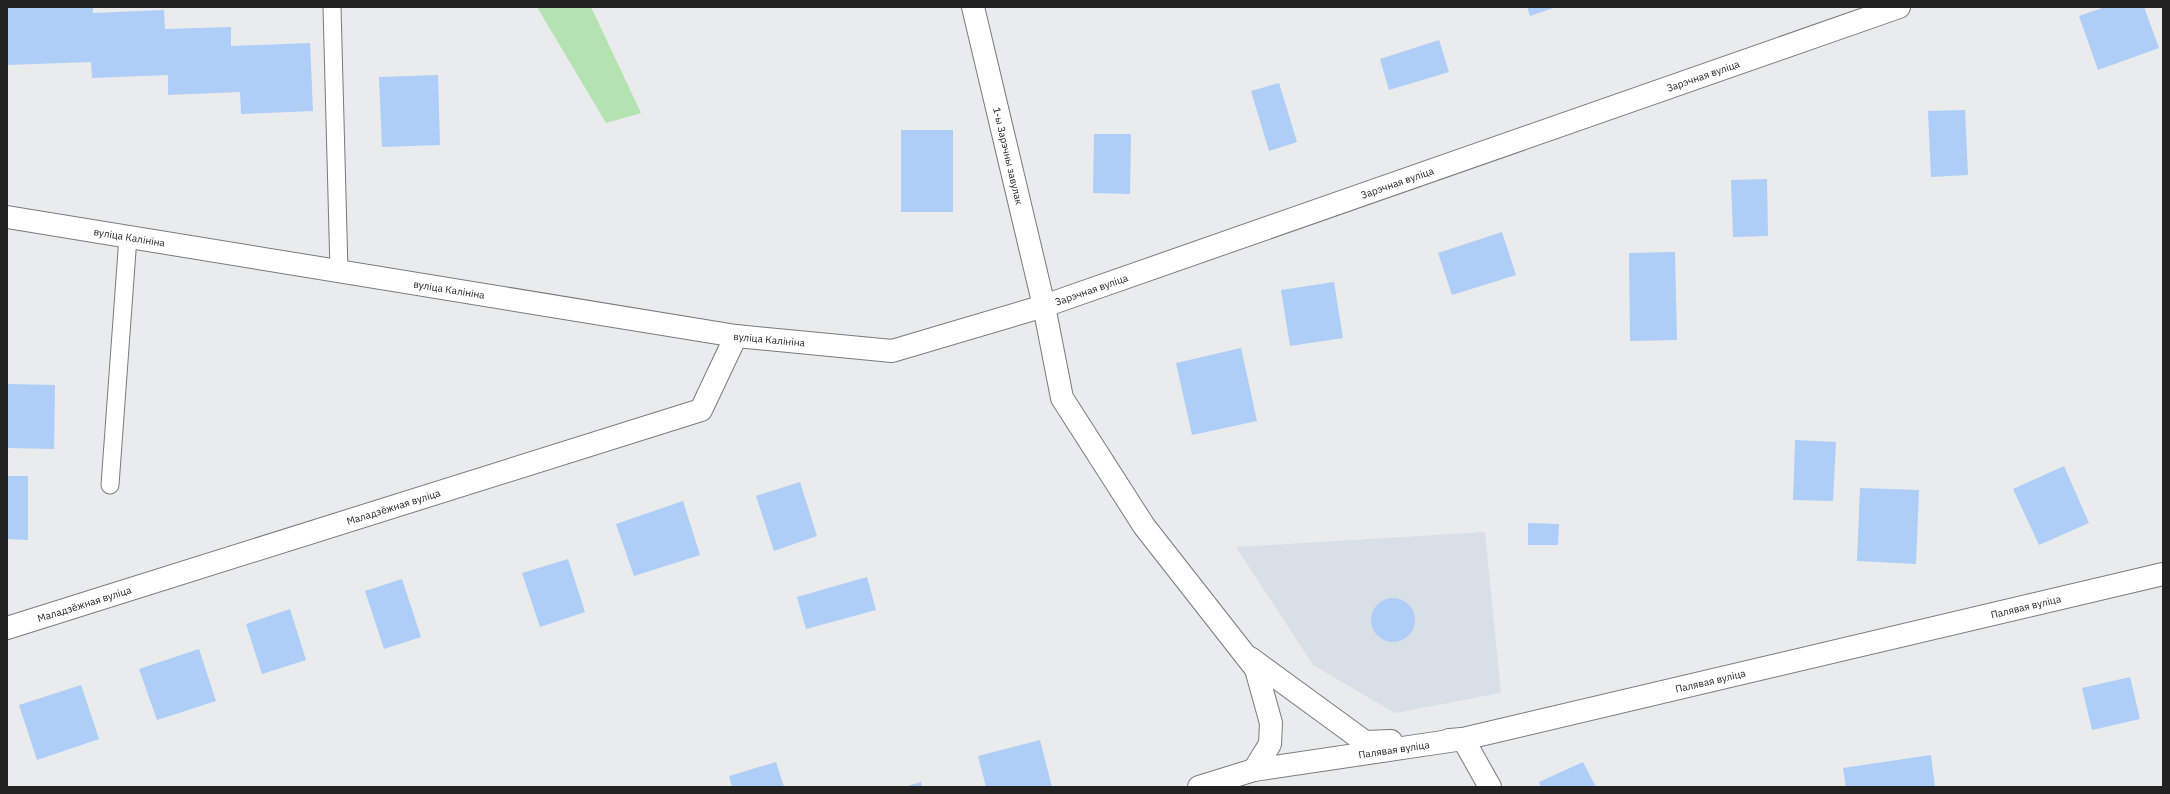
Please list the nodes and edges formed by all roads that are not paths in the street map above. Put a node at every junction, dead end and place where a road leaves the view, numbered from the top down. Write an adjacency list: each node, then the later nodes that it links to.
1 (332, 7): 6 (lane)
2 (973, 7): 7 (street, 1-ы Зарэчны завулак)
3 (1899, 7): 7 (street, Зарэчная вуліца)
4 (7, 217): 5 (street, вуліца Калініна)
5 (128, 237): 6 (street, вуліца Калініна); 10 (lane)
6 (339, 271): 8 (street, вуліца Калініна)
7 (1044, 306): 9 (street, Зарэчная вуліца); 13 (street, 1-ы Зарэчны завулак)
8 (736, 336): 9 (street, вуліца Калініна); 12 (street, Маладзёжная вуліца)
9 (892, 351)
10 (110, 485)
11 (2163, 574): 14 (street, Палявая вуліца)
12 (7, 628)
13 (1246, 655): 14 (street); 15 (street)
14 (1463, 739): 15 (street, Палявая вуліца); 17 (street)
15 (1254, 770): 16 (street, Палявая вуліца)
16 (1199, 787)
17 (1490, 787)

